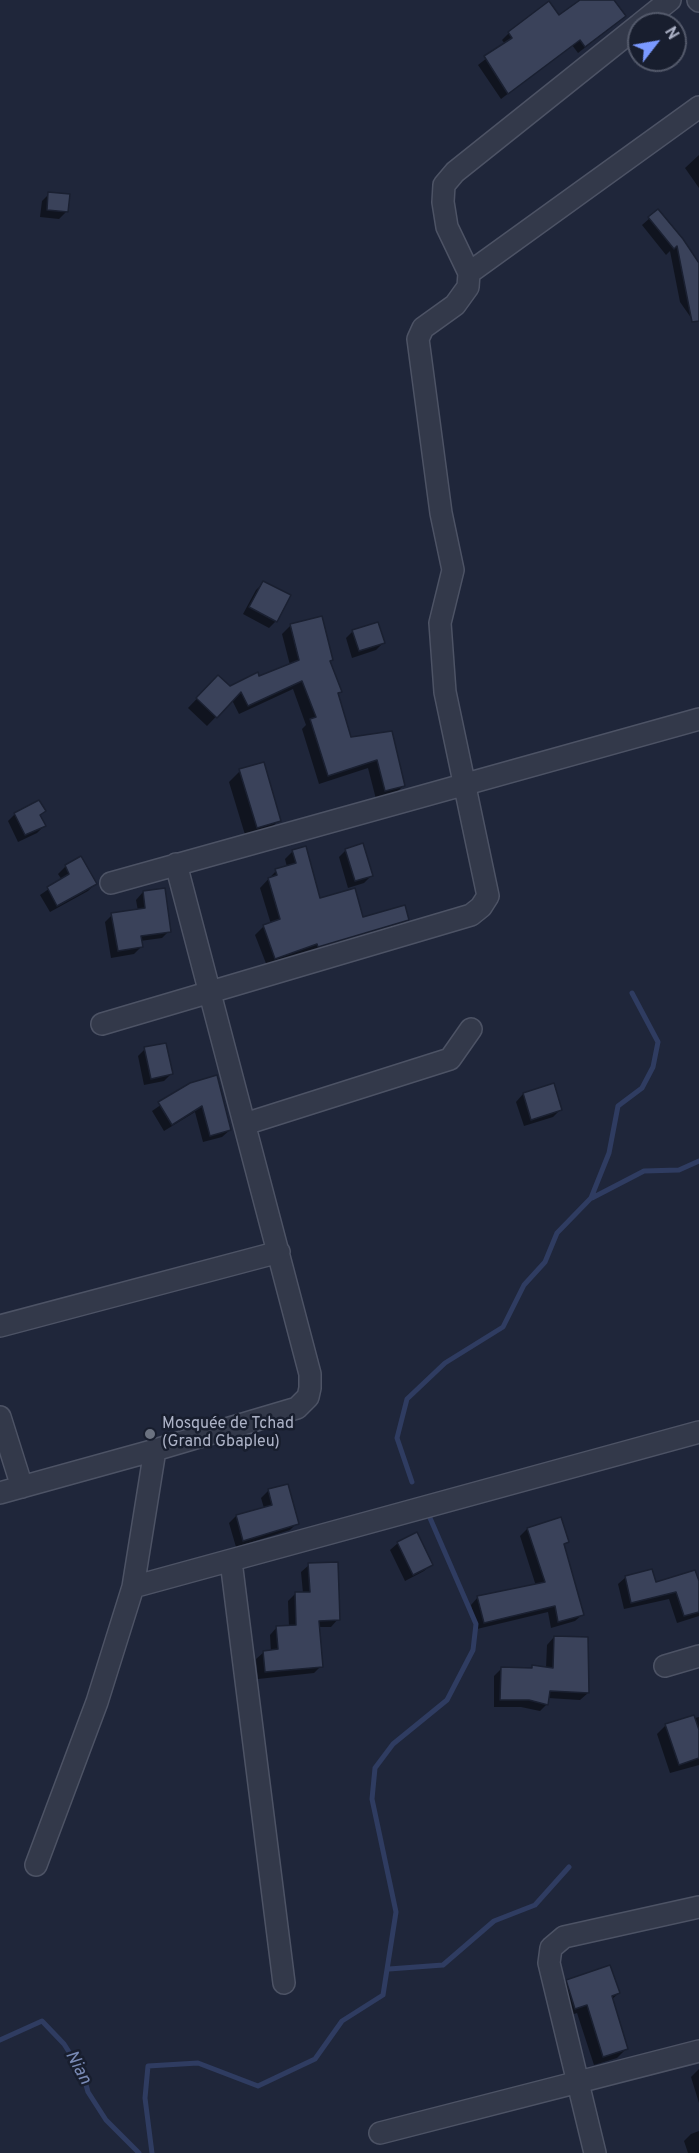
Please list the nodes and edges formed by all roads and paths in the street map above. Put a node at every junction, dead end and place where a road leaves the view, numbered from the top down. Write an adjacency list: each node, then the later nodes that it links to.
1 (670, 0): 2 (street)
2 (655, 12)
3 (627, 34): 5 (street)
4 (699, 107): 5 (street)
5 (469, 273): 7 (street)
6 (699, 719): 7 (street)
7 (464, 783): 8 (street); 10 (street)
8 (176, 864): 9 (street); 10 (street)
9 (111, 883)
10 (210, 994): 11 (street); 13 (street)
11 (102, 1024)
12 (471, 1029): 13 (street)
13 (245, 1124): 14 (street)
14 (279, 1252): 15 (street); 18 (street)
15 (0, 1326)
16 (0, 1417): 19 (street)
17 (699, 1432): 21 (street)
18 (155, 1450): 19 (street); 22 (street)
19 (22, 1486): 20 (street)
20 (0, 1492)
21 (231, 1561): 22 (street); 27 (street)
22 (133, 1587): 25 (street)
23 (699, 1656): 24 (street)
24 (665, 1666)
25 (36, 1865)
26 (699, 1907): 29 (street)
27 (284, 1983)
28 (699, 2051): 29 (street)
29 (576, 2083): 30 (street); 31 (street)
30 (380, 2133)
31 (595, 2153)

